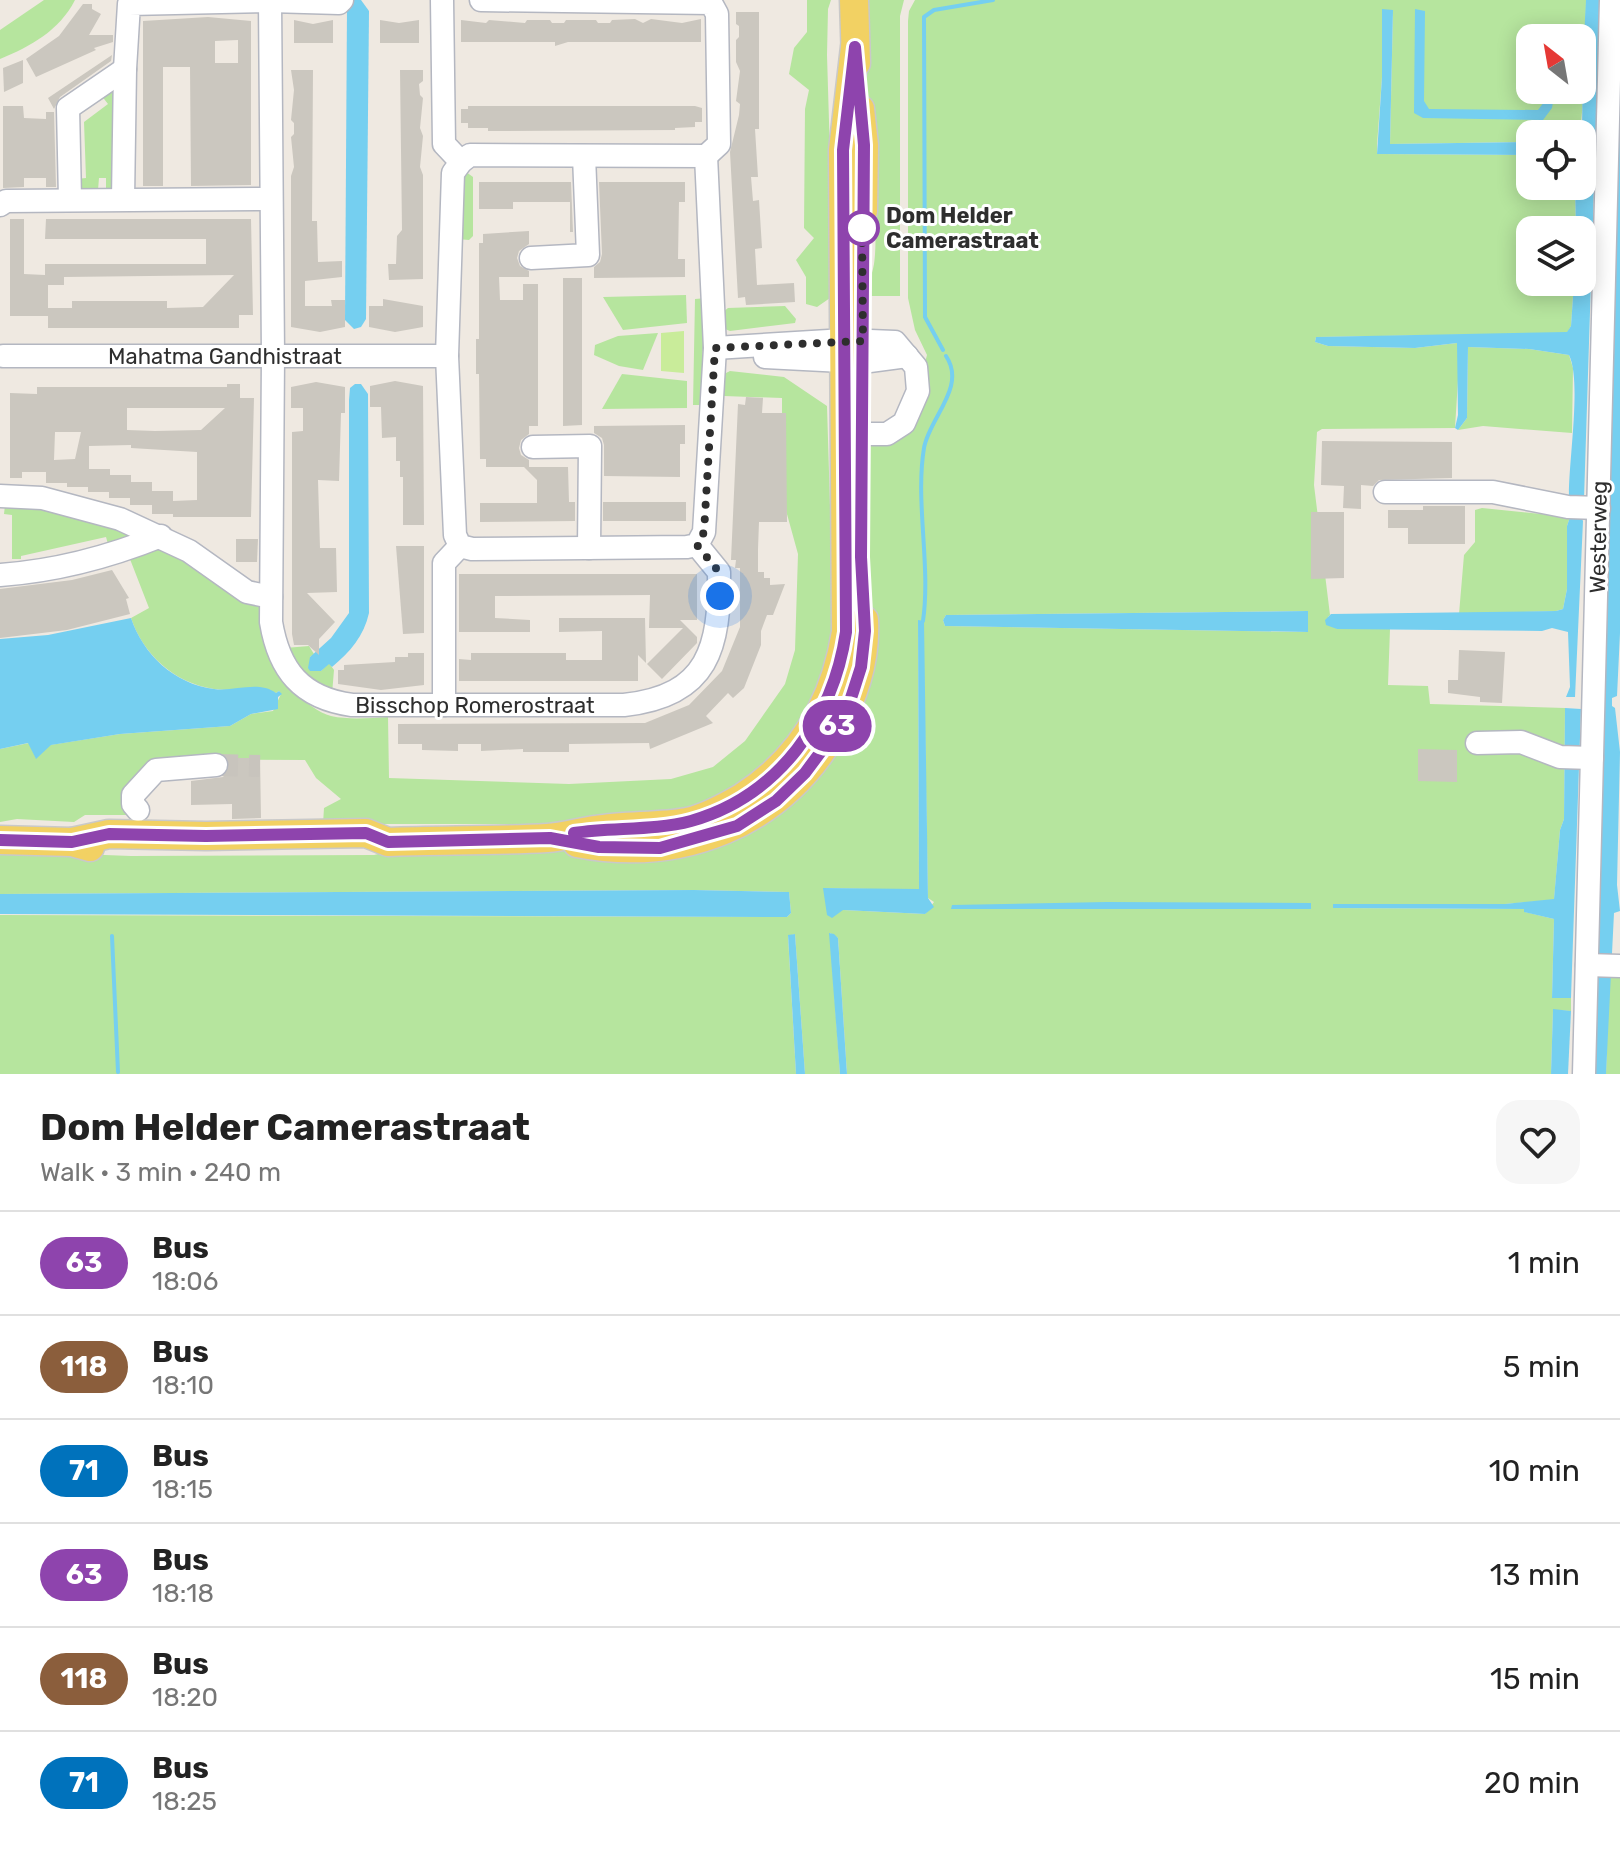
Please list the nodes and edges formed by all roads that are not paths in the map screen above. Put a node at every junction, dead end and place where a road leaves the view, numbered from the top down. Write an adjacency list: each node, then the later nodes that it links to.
1 (342, 0): 6 (street)
2 (442, 0): 10 (street)
3 (481, 0): 9 (street)
4 (854, 0): 17 (main road)
5 (1611, 0): 25 (street, Westerweg)
6 (270, 1): 7 (street); 13 (street, Bisschop Romerostraat)
7 (125, 69): 11 (street); 12 (street)
8 (584, 156): 9 (street); 10 (street); 15 (street)
9 (706, 156): 16 (street)
10 (461, 162): 19 (street)
11 (70, 199): 12 (street); 14 (street)
12 (123, 199): 13 (street)
13 (269, 199): 18 (street, Bisschop Romerostraat)
14 (0, 205)
15 (531, 258)
16 (715, 350): 17 (street); 27 (street)
17 (854, 351): 21 (main road); 21 (street); 37 (main road)
18 (273, 356): 19 (street, Mahatma Gandhistraat); 20 (street, Mahatma Gandhistraat); 31 (street, Bisschop Romerostraat)
19 (447, 356): 28 (street)
20 (1, 357)
21 (861, 434): 37 (main road)
22 (533, 447): 29 (street)
23 (1385, 492): 25 (street)
24 (0, 496): 26 (street)
25 (1599, 508): 34 (street, Westerweg)
26 (161, 536): 30 (street); 31 (street)
27 (697, 545): 29 (street); 32 (street, Bisschop Romerostraat)
28 (460, 546): 29 (street); 32 (street)
29 (589, 548)
30 (0, 575)
31 (271, 597): 32 (street, Bisschop Romerostraat)
32 (444, 705)
33 (1477, 743): 34 (street)
34 (1578, 758): 39 (street, Westerweg)
35 (216, 765): 36 (street)
36 (138, 810)
37 (550, 838): 38 (main road)
38 (0, 840)
39 (1604, 966): 40 (street, Westerweg)
40 (1584, 1074)

